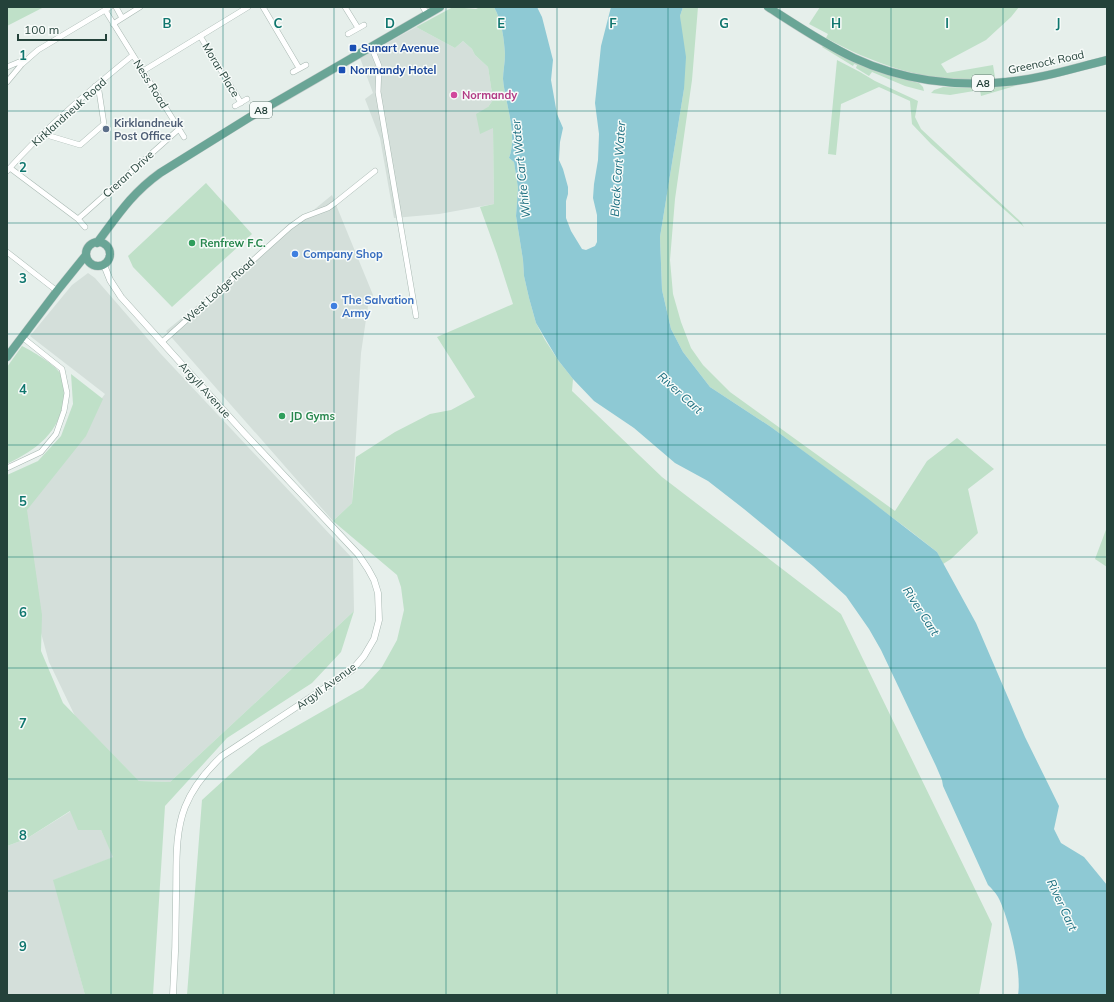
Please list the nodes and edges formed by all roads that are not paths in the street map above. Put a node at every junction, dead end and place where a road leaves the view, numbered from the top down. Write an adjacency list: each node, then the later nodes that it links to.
1 (116, 7): 10 (street)
2 (140, 7): 10 (street)
3 (248, 7): 15 (street)
4 (263, 7): 22 (street)
5 (345, 7): 13 (street)
6 (440, 7): 9 (main road, A8)
7 (768, 7): 18 (main road, Greenock Road / A8)
8 (107, 9): 11 (street, Ness Road); 19 (street)
9 (425, 10): 16 (main road, A8)
10 (122, 18): 11 (street)
11 (113, 24): 17 (street, Ness Road)
12 (364, 25): 13 (street)
13 (358, 28): 14 (street)
14 (348, 34)
15 (200, 36): 23 (street); 28 (street, Morar Place)
16 (371, 46): 36 (main road, A8); 44 (street)
17 (134, 56): 23 (street, Ness Road); 26 (street, Kirklandneuk Road)
18 (1107, 60)
19 (22, 64): 21 (street); 25 (street)
20 (306, 64): 22 (street)
21 (7, 67)
22 (300, 68): 24 (street)
23 (143, 71): 30 (street, Ness Road)
24 (293, 72)
25 (7, 82)
26 (95, 86): 31 (street, Kirklandneuk Road); 31 (street)
27 (248, 99): 28 (street, Morar Place)
28 (241, 103): 29 (street, Morar Place)
29 (235, 106)
30 (179, 129): 32 (street, Ness Road); 35 (street, Creran Drive)
31 (45, 132): 33 (street, Kirklandneuk Road)
32 (184, 137)
33 (8, 169): 35 (street)
34 (375, 171): 46 (street, West Lodge Road)
35 (78, 219): 37 (street)
36 (110, 225): 38 (main road, A8); 39 (main road, A8)
37 (85, 227)
38 (97, 242): 39 (main road); 41 (main road)
39 (106, 246): 42 (main road)
40 (7, 252): 43 (street)
41 (88, 259): 42 (main road); 43 (main road)
42 (104, 265): 46 (street, Argyll Avenue)
43 (57, 291): 45 (main road)
44 (416, 316)
45 (22, 337): 47 (main road); 48 (street)
46 (162, 342): 49 (street, Argyll Avenue)
47 (7, 357)
48 (7, 468)
49 (173, 995)

